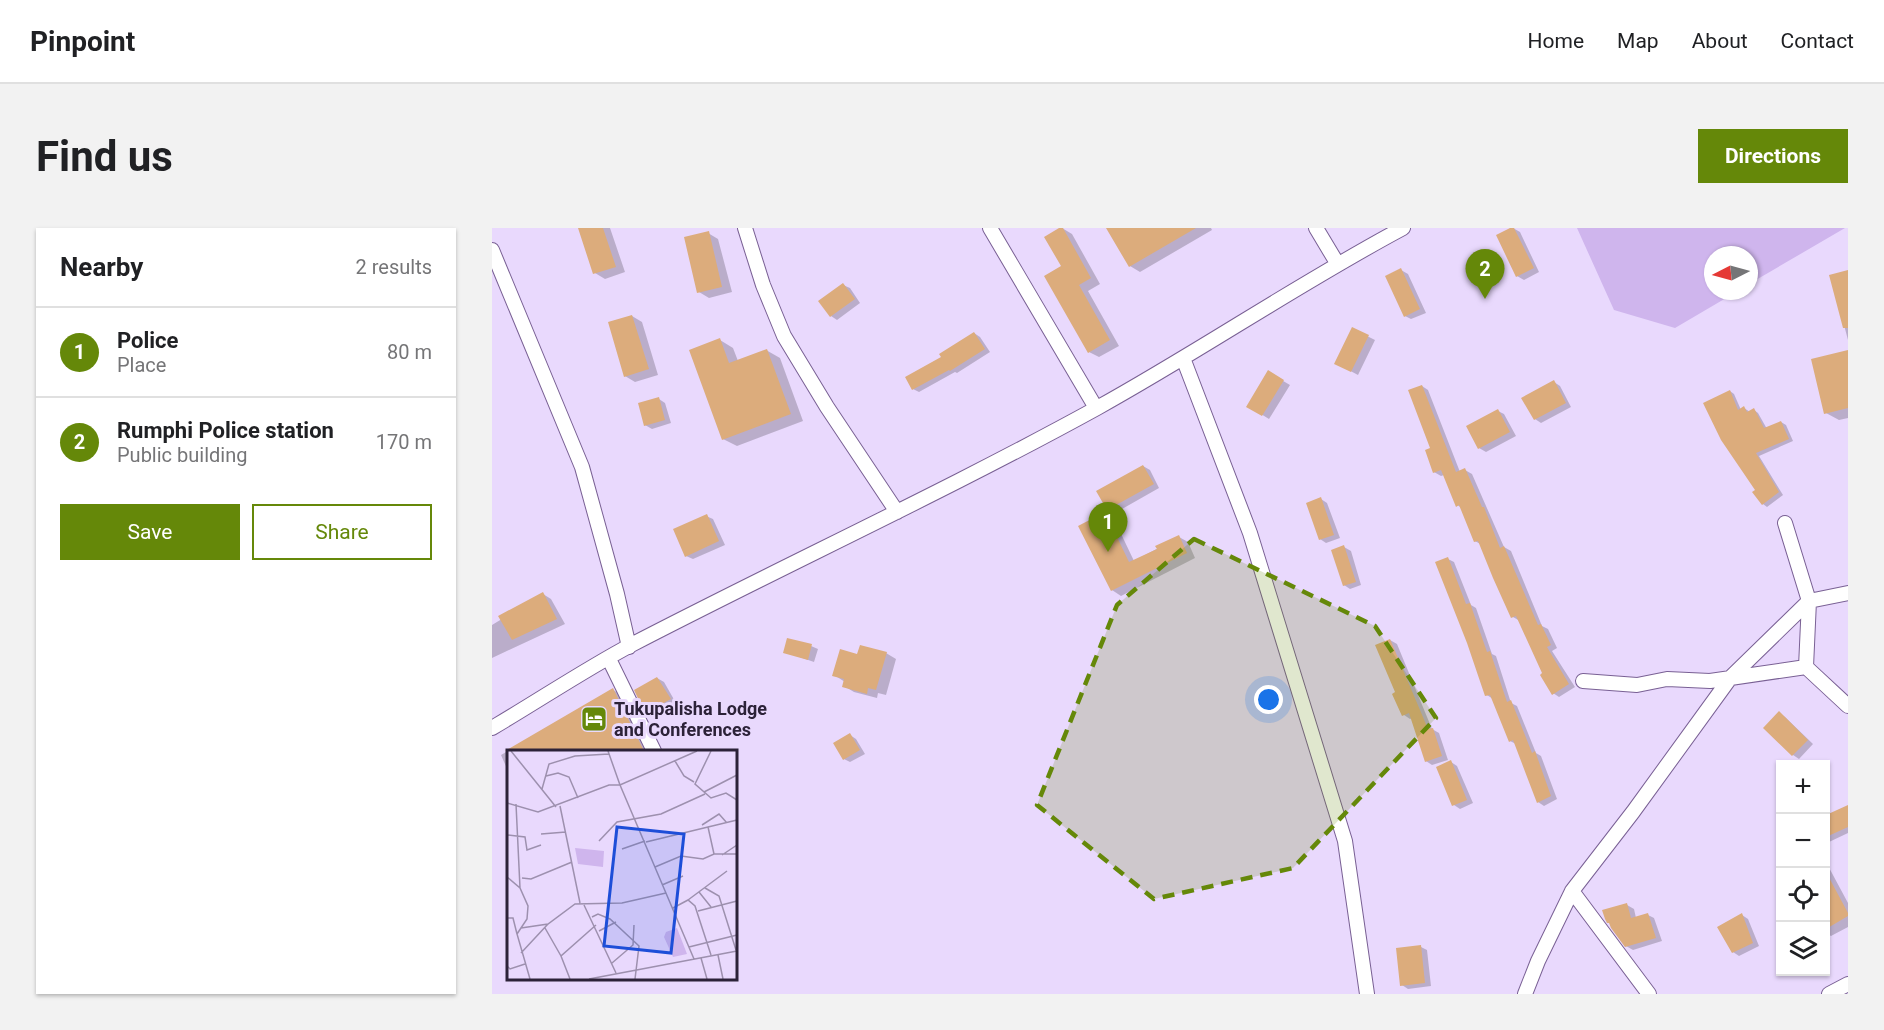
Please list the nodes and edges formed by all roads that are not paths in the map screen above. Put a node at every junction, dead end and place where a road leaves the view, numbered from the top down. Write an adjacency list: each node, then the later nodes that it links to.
1 (745, 228): 9 (street)
2 (990, 228): 8 (street)
3 (1316, 228): 6 (street)
4 (1403, 228): 6 (street)
5 (492, 250): 13 (street)
6 (1337, 263): 7 (street)
7 (1183, 358): 8 (street); 23 (street)
8 (1096, 408): 9 (street)
9 (897, 512): 13 (street)
10 (1785, 523): 12 (street)
11 (1848, 593): 12 (street)
12 (1809, 601): 15 (street); 16 (street)
13 (629, 647): 14 (street)
14 (609, 659): 19 (street); 20 (street)
15 (1806, 667): 16 (street); 18 (street)
16 (1731, 677): 17 (street); 21 (street)
17 (1583, 681)
18 (1848, 706)
19 (492, 728)
20 (654, 750)
21 (1572, 891): 24 (street); 25 (street)
22 (1848, 984): 26 (street)
23 (1367, 994)
24 (1526, 994)
25 (1649, 994)
26 (1829, 994)

